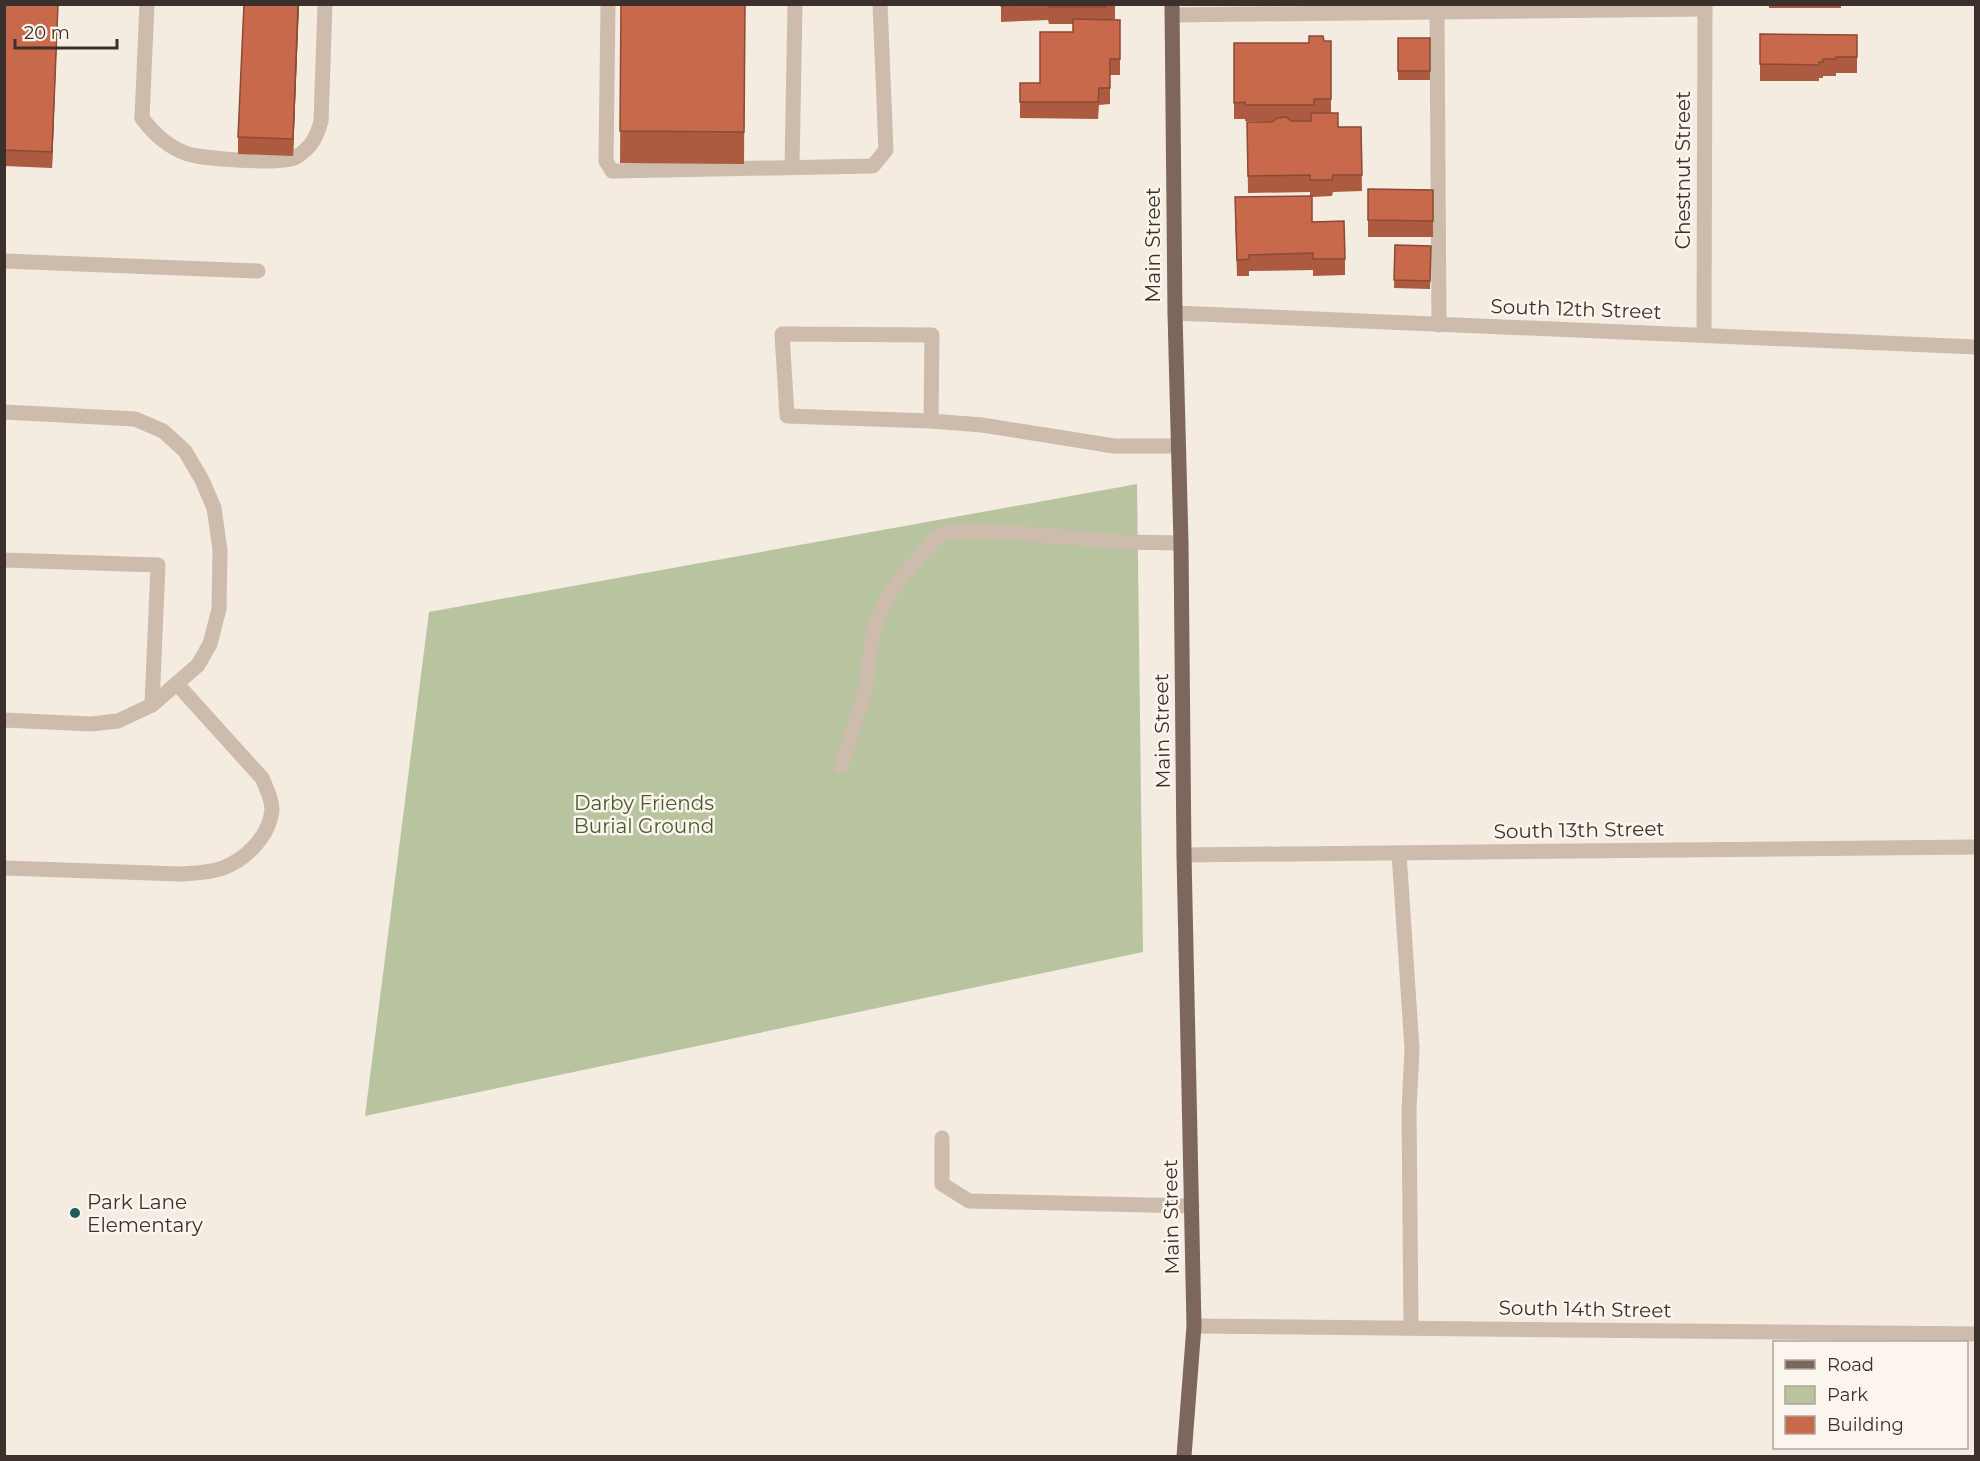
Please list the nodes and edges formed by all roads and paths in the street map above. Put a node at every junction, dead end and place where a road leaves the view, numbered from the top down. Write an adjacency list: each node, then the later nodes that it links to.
1 (147, 4): 2 (street)
2 (325, 4)
3 (608, 4): 9 (street)
4 (795, 4): 9 (street)
5 (880, 4): 9 (street)
6 (1705, 7): 8 (street); 14 (street, Chestnut Street)
7 (1172, 10): 8 (street); 12 (main road, Main Street)
8 (1437, 12): 13 (street)
9 (792, 168)
10 (4, 261): 11 (street)
11 (258, 271)
12 (1175, 313): 13 (street, South 12th Street); 18 (main road, Main Street)
13 (1439, 325): 14 (street, South 12th Street)
14 (1704, 335): 15 (street, South 12th Street)
15 (1976, 347)
16 (4, 412): 21 (street)
17 (931, 421): 17 (street); 18 (street)
18 (1178, 446): 19 (main road, Main Street)
19 (1181, 543): 24 (street); 27 (main road, Main Street)
20 (4, 560): 22 (street)
21 (177, 684): 22 (street); 28 (street)
22 (152, 705): 23 (street)
23 (4, 720)
24 (841, 766)
25 (1976, 847): 26 (street, South 13th Street)
26 (1399, 854): 27 (street, South 13th Street); 32 (street)
27 (1184, 855): 30 (main road, Main Street)
28 (4, 868)
29 (942, 1138): 30 (street)
30 (1192, 1206): 31 (main road, Main Street)
31 (1194, 1326): 32 (street, South 14th Street); 34 (main road, Main Street)
32 (1412, 1328): 33 (street, South 14th Street)
33 (1976, 1334)
34 (1184, 1456)

